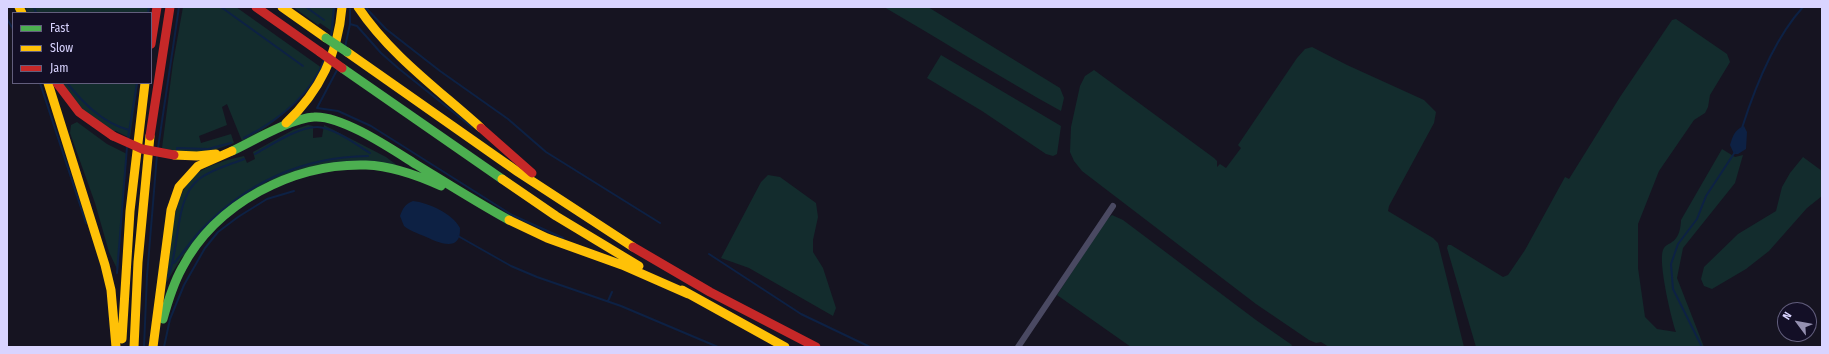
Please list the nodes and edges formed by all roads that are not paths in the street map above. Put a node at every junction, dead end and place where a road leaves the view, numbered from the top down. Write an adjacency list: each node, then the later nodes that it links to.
1 (157, 7): 7 (highway)
2 (170, 7): 19 (highway)
3 (256, 7): 16 (highway, bridge)
4 (282, 7): 13 (highway, bridge)
5 (342, 7): 11 (highway)
6 (358, 7): 13 (highway)
7 (152, 38)
8 (48, 84): 17 (highway)
9 (59, 84): 12 (highway, bridge)
10 (145, 84): 18 (highway)
11 (272, 133): 12 (highway); 15 (highway)
12 (236, 150): 20 (highway)
13 (565, 202): 22 (highway)
14 (1113, 206): 23 (street)
15 (494, 212): 16 (highway); 20 (highway)
16 (688, 294): 21 (highway)
17 (116, 347)
18 (122, 347)
19 (134, 347)
20 (154, 347)
21 (785, 347)
22 (816, 347)
23 (1018, 347)

